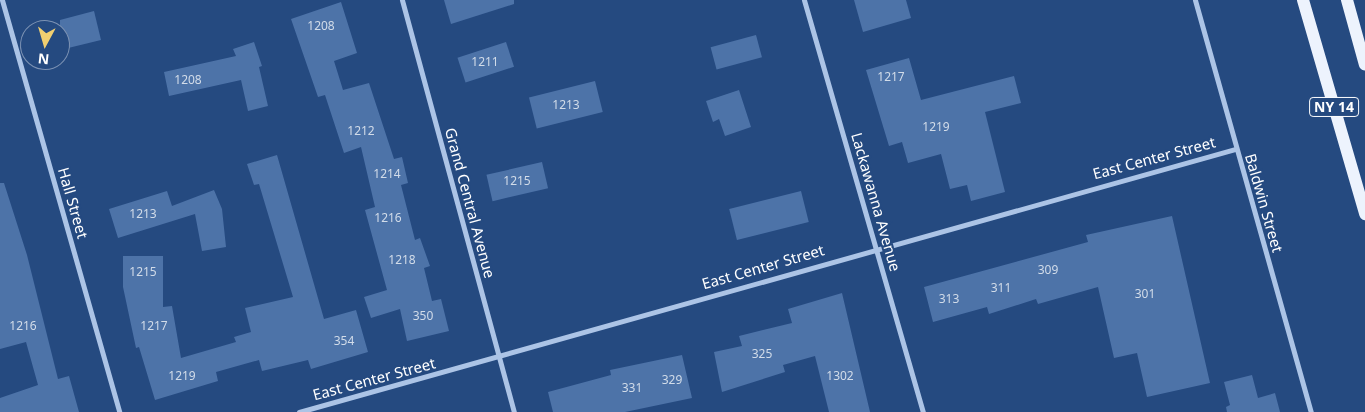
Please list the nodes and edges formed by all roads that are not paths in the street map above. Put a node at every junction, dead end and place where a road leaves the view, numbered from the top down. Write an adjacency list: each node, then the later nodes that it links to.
1 (2, 0): 12 (street, Hall Street)
2 (402, 0): 11 (street, Grand Central Avenue)
3 (804, 0): 10 (street, Lackawanna Avenue)
4 (1196, 0): 8 (street, Baldwin Street)
5 (1303, 0): 9 (main road, NY 14)
6 (1346, 0): 7 (main road)
7 (1365, 65)
8 (1235, 149): 10 (street, East Center Street); 16 (street, Baldwin Street)
9 (1365, 214)
10 (877, 247): 11 (street, East Center Street); 15 (street, Lackawanna Avenue)
11 (499, 357): 13 (street, East Center Street); 14 (street, Grand Central Avenue)
12 (120, 412)
13 (299, 412)
14 (514, 412)
15 (923, 412)
16 (1311, 412)

